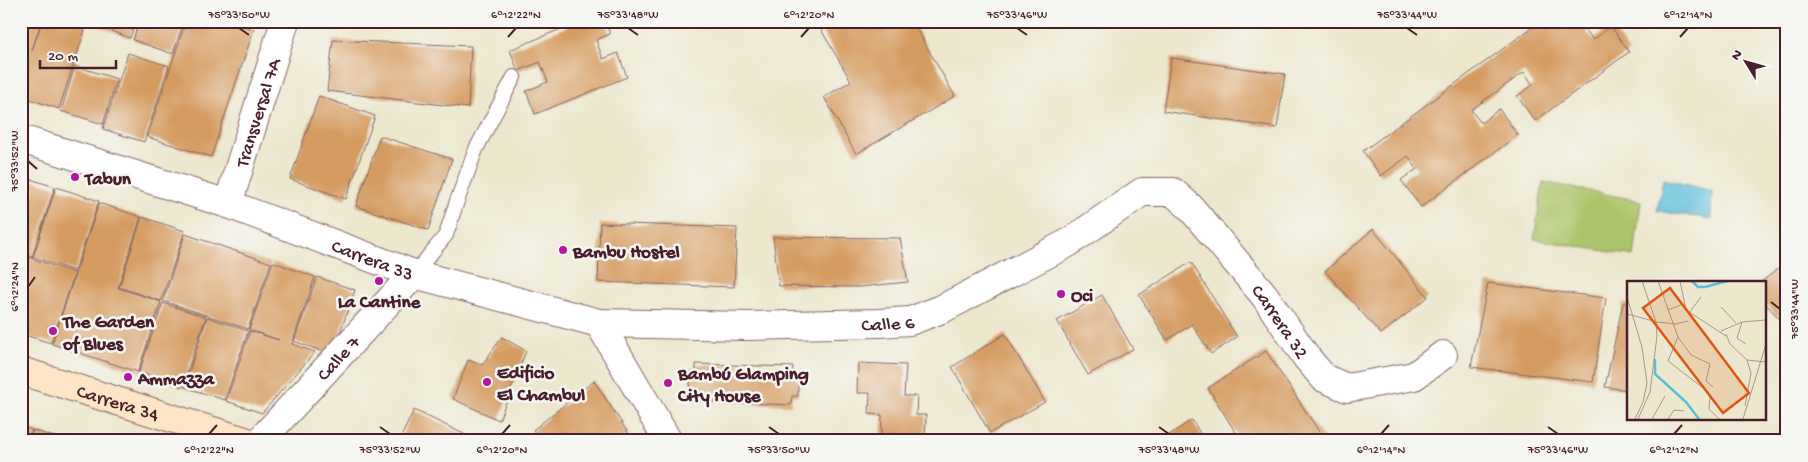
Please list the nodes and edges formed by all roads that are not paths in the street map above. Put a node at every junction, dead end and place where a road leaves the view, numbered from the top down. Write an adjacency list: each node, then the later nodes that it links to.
1 (285, 21): 5 (street, Transversal 7A)
2 (514, 77): 6 (lane)
3 (21, 139): 5 (street, Carrera 33)
4 (1142, 192): 7 (street, Calle 6); 8 (street, Carrera 32)
5 (228, 204): 6 (street, Carrera 33)
6 (414, 274): 7 (street, Carrera 33); 12 (street, Calle 7)
7 (600, 323): 13 (street)
8 (1443, 354)
9 (21, 371): 10 (street, Carrera 34)
10 (194, 432): 11 (street, Carrera 34)
11 (245, 441)
12 (260, 441)
13 (668, 441)

